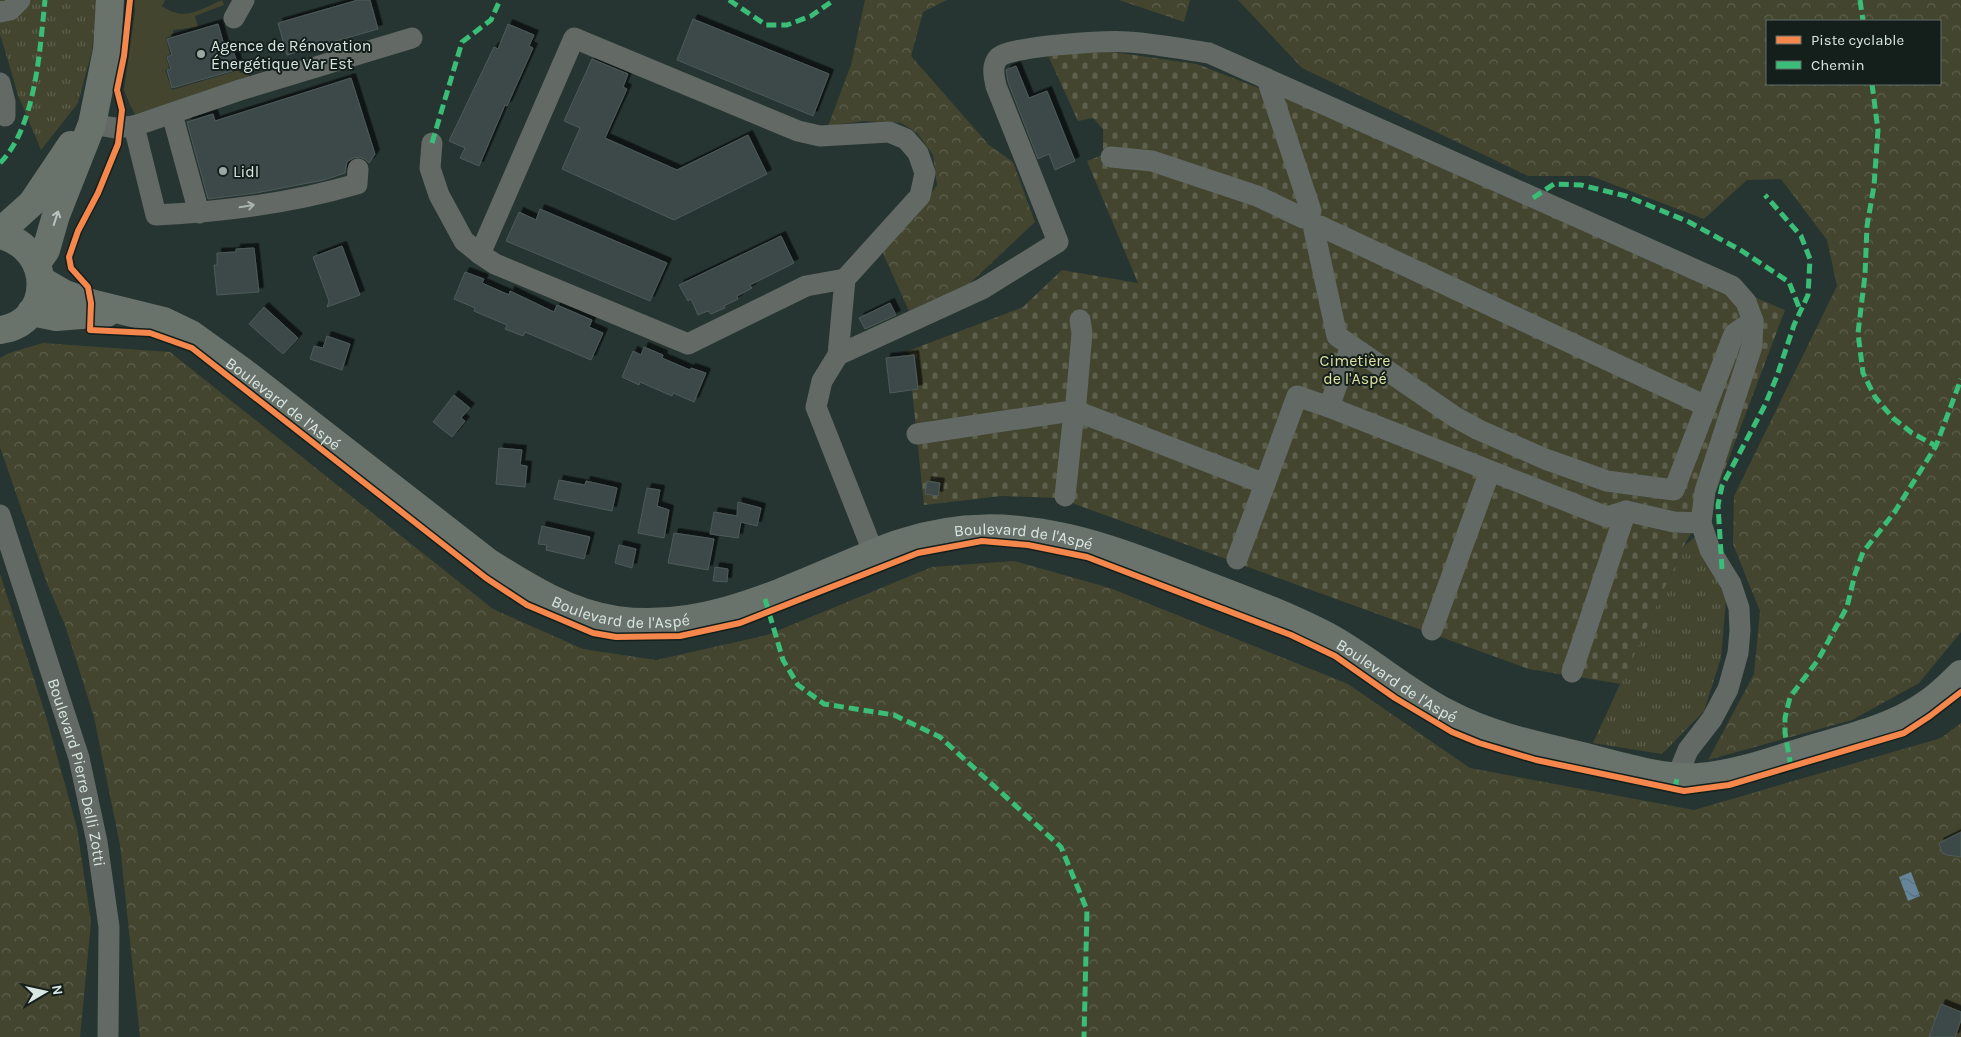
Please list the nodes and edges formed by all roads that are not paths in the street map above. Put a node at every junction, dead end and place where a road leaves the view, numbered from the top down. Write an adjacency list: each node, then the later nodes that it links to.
1 (20, 0): 3 (street)
2 (110, 0): 7 (main road)
3 (0, 12)
4 (412, 38): 8 (street)
5 (1266, 79): 16 (street); 24 (street); 27 (street)
6 (0, 83): 9 (street)
7 (99, 85): 10 (main road); 17 (main road)
8 (172, 114): 11 (street); 15 (street)
9 (4, 116)
10 (92, 124): 11 (street); 19 (main road, one-way to 10)
11 (134, 126): 15 (street)
12 (432, 143): 18 (street)
13 (1111, 157): 16 (street)
14 (358, 169): 15 (street, one-way to 14)
15 (199, 213)
16 (1312, 221): 26 (street); 28 (street)
17 (0, 234): 19 (main road)
18 (480, 254): 20 (street); 20 (street)
19 (39, 271): 21 (main road, Boulevard de l'Aspé); 22 (main road)
20 (845, 279): 27 (street)
21 (124, 311): 22 (main road, Boulevard de l'Aspé); 38 (main road, Boulevard de l'Aspé)
22 (31, 312): 25 (main road)
23 (1080, 320): 30 (street)
24 (1753, 321): 28 (street); 37 (street)
25 (0, 330)
26 (1351, 346): 28 (street); 29 (street)
27 (838, 355): 38 (street)
28 (1706, 406)
29 (1329, 407): 32 (street); 33 (street)
30 (1074, 412): 31 (street); 33 (street); 34 (street)
31 (917, 434)
32 (1490, 471): 35 (street); 40 (street)
33 (1265, 484): 39 (street)
34 (1065, 496)
35 (1626, 511): 37 (street); 41 (street)
36 (0, 515): 44 (street, Boulevard Pierre Delli Zotti)
37 (1701, 523): 43 (street)
38 (874, 554): 43 (main road, Boulevard de l'Aspé)
39 (1237, 559)
40 (1432, 630)
41 (1572, 672)
42 (1961, 674): 43 (main road, Boulevard de l'Aspé)
43 (1677, 776)
44 (108, 1037)

